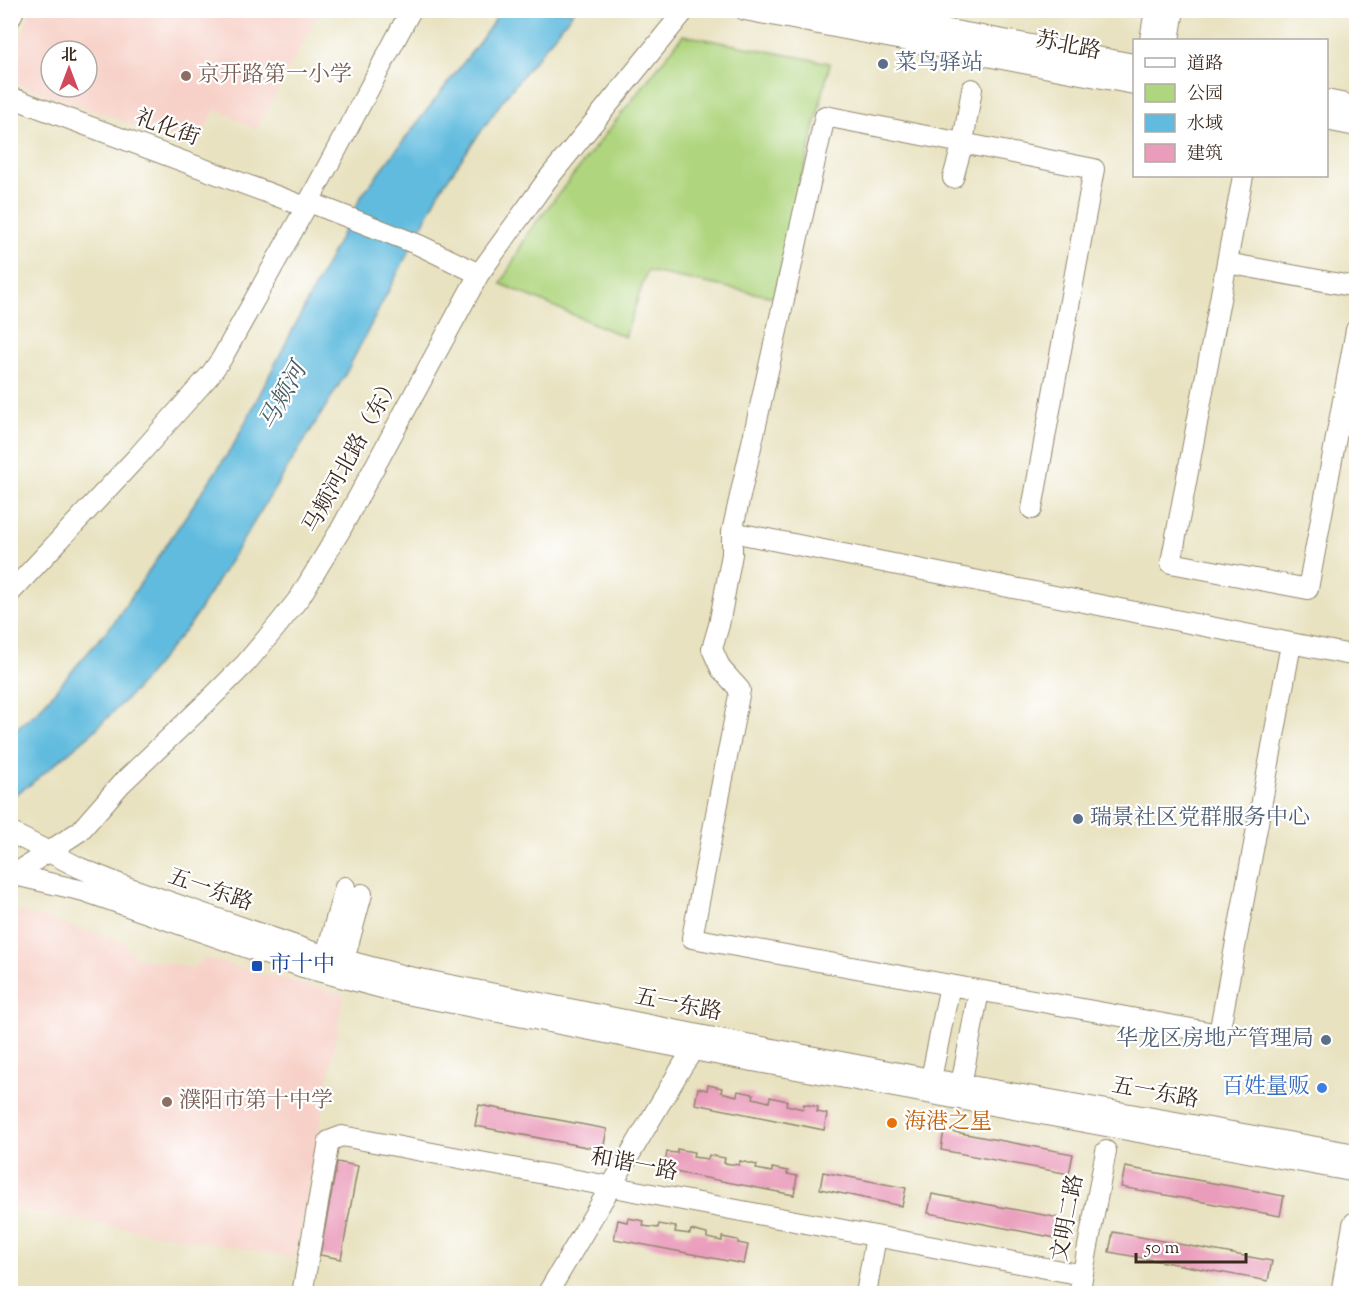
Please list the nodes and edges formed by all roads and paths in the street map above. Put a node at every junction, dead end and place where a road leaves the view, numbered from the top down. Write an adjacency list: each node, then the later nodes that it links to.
1 (14, 10): 8 (street)
2 (411, 10): 22 (street)
3 (685, 10): 24 (street, 马颊河北路（东）)
4 (745, 10): 12 (street, 苏北路)
5 (840, 10): 11 (street, 苏北路)
6 (1155, 10): 9 (street)
7 (1174, 10): 10 (street)
8 (10, 19)
9 (1150, 39)
10 (1169, 39)
11 (1133, 64)
12 (1133, 84)
13 (972, 89): 19 (street)
14 (10, 97): 22 (street, 礼化街)
15 (1328, 100): 16 (street)
16 (1356, 106)
17 (1328, 120): 18 (street)
18 (1356, 126)
19 (963, 142): 21 (street); 27 (street); 28 (street)
20 (1243, 177): 23 (street)
21 (953, 178)
22 (308, 204): 24 (street, 礼化街); 29 (street)
23 (1227, 263): 25 (street); 26 (street)
24 (479, 274): 33 (street, 马颊河北路（东）)
25 (1356, 287)
26 (1356, 330)
27 (1032, 508)
28 (732, 532): 30 (street); 37 (street)
29 (10, 593)
30 (1291, 644): 31 (street); 38 (street)
31 (1356, 656)
32 (10, 832): 33 (street, 五一东路)
33 (49, 851): 34 (street, 马颊河北路（东）); 36 (street, 五一东路)
34 (12, 875): 39 (street, 五一东路)
35 (354, 891): 36 (street)
36 (335, 958): 39 (street, 五一东路)
37 (950, 985): 38 (street); 40 (street)
38 (980, 991): 41 (street)
39 (698, 1043): 40 (street, 五一东路); 44 (street, 五一东路); 45 (street)
40 (931, 1079): 41 (street, 五一东路)
41 (961, 1084): 43 (street, 五一东路)
42 (1106, 1151): 48 (street, 文明二路)
43 (1356, 1154)
44 (1356, 1172)
45 (611, 1186): 47 (street, 和谐一路); 49 (street, 和谐一路); 50 (street)
46 (1356, 1225): 52 (main road)
47 (876, 1236): 48 (street, 和谐一路); 51 (street)
48 (1081, 1284)
49 (302, 1293)
50 (547, 1293)
51 (866, 1293)
52 (1344, 1293)

